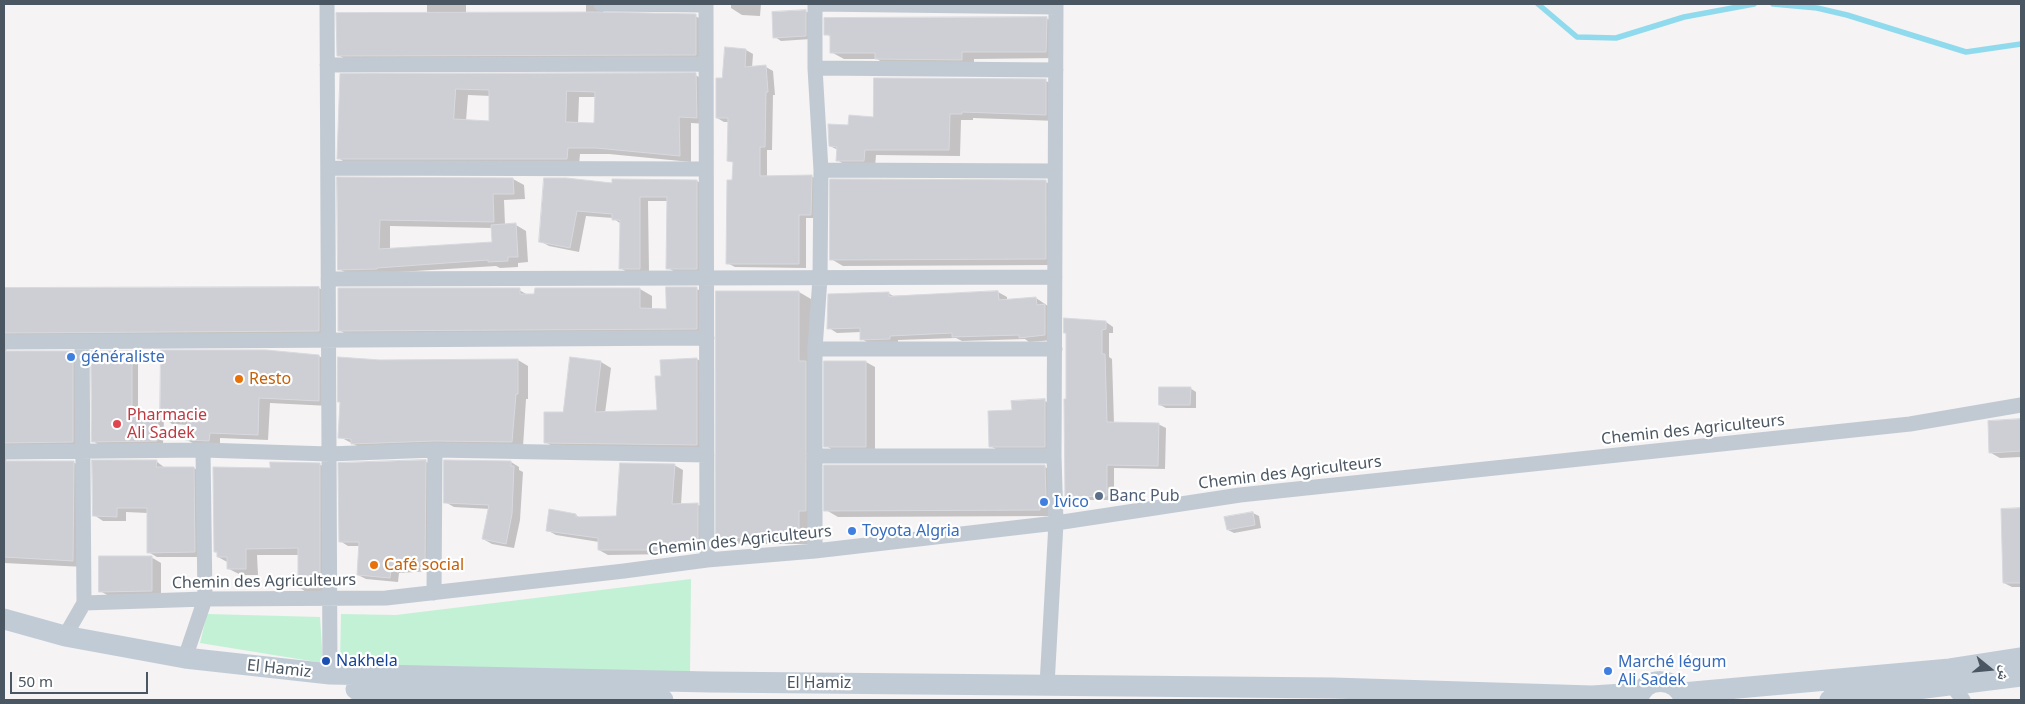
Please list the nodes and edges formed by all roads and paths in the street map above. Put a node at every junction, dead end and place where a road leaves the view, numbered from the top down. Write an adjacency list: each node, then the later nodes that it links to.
1 (327, 4): 7 (street)
2 (601, 4): 3 (street)
3 (706, 4): 6 (street)
4 (815, 4): 5 (street); 8 (street)
5 (1056, 5): 9 (street)
6 (706, 64): 7 (street); 11 (street)
7 (327, 65): 10 (street)
8 (815, 68): 9 (street); 12 (street)
9 (1056, 70): 13 (street)
10 (328, 168): 11 (street); 17 (street)
11 (706, 169): 15 (street)
12 (821, 170): 13 (street); 16 (street)
13 (1055, 171): 14 (street)
14 (1055, 277): 16 (street); 23 (street)
15 (707, 278): 16 (street); 17 (street); 18 (street)
16 (820, 278): 22 (street)
17 (328, 279): 19 (street)
18 (707, 338): 19 (street); 30 (street)
19 (328, 340): 21 (street); 29 (street)
20 (4, 342): 21 (street)
21 (82, 342): 27 (street)
22 (815, 349): 23 (street); 31 (street)
23 (1055, 349): 32 (street)
24 (2021, 405): 33 (street, Chemin des Agriculteurs)
25 (203, 450): 27 (street); 29 (street); 38 (street)
26 (435, 450): 29 (street); 30 (street); 36 (street)
27 (83, 451): 28 (street); 39 (street)
28 (4, 452)
29 (329, 454): 37 (street)
30 (707, 455): 35 (street)
31 (814, 456): 32 (street); 34 (street)
32 (1054, 456): 33 (street)
33 (1056, 523): 34 (street, Chemin des Agriculteurs); 49 (street)
34 (814, 551): 35 (street, Chemin des Agriculteurs)
35 (707, 560): 36 (street, Chemin des Agriculteurs)
36 (434, 593): 37 (street, Chemin des Agriculteurs)
37 (330, 598): 38 (street, Chemin des Agriculteurs); 45 (street)
38 (205, 599): 39 (street, Chemin des Agriculteurs); 43 (street)
39 (84, 603): 42 (street)
40 (4, 619): 42 (main road, El Hamiz)
41 (4, 630): 46 (main road, El Hamiz)
42 (66, 636): 43 (main road, El Hamiz)
43 (185, 658): 46 (main road, El Hamiz)
44 (2021, 658): 51 (main road)
45 (330, 674): 48 (main road, El Hamiz); 49 (main road, El Hamiz)
46 (274, 675): 48 (main road, El Hamiz)
47 (2021, 676): 50 (main road)
48 (305, 679): 54 (main road, El Hamiz)
49 (1047, 685): 52 (main road, El Hamiz)
50 (1958, 692): 53 (main road)
51 (1683, 697): 52 (main road)
52 (1639, 698)
53 (1852, 699): 55 (main road)
54 (663, 700)
55 (1830, 700)

